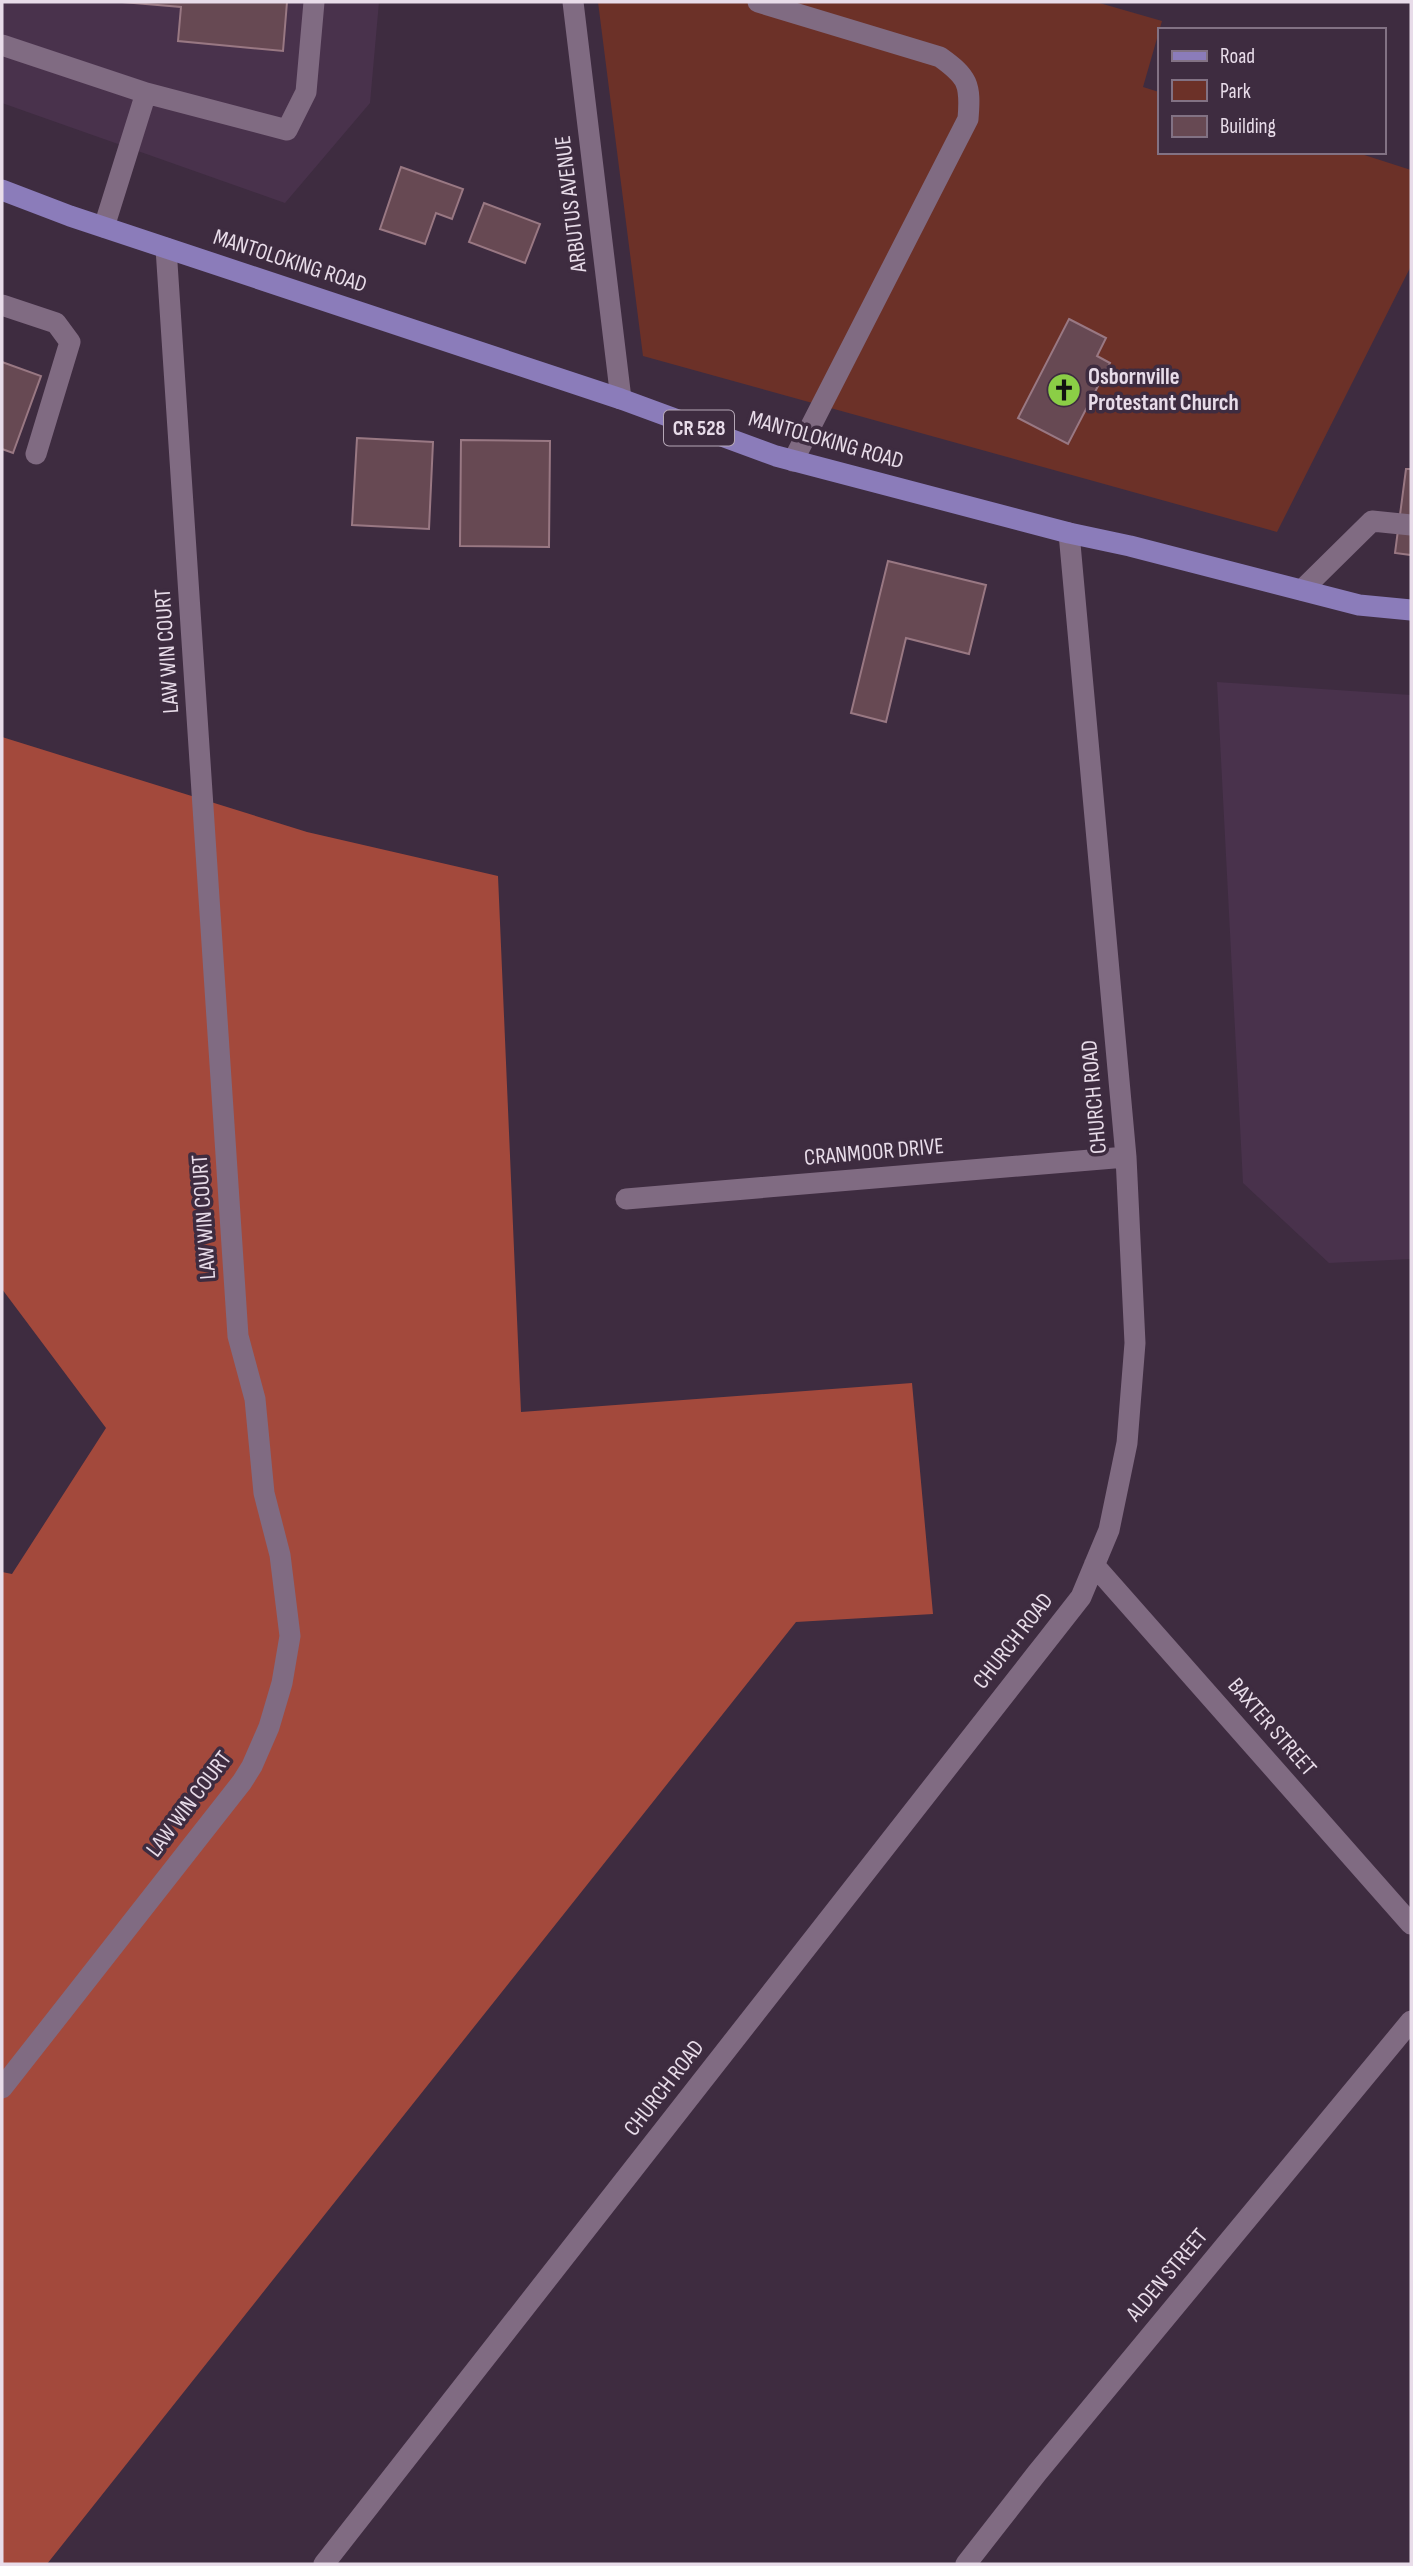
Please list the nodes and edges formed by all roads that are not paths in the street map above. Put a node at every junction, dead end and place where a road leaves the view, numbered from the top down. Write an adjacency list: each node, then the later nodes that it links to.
1 (314, 2): 5 (street)
2 (573, 2): 10 (street, ARBUTUS AVENUE)
3 (758, 2): 12 (street)
4 (2, 45): 5 (street)
5 (146, 93): 7 (street)
6 (2, 190): 7 (main road, MANTOLOKING ROAD / CR 528)
7 (104, 227): 8 (main road, MANTOLOKING ROAD / CR 528)
8 (166, 248): 10 (main road, MANTOLOKING ROAD / CR 528); 22 (street, LAW WIN COURT)
9 (2, 305): 11 (street)
10 (621, 399): 12 (main road, MANTOLOKING ROAD / CR 528)
11 (36, 454)
12 (793, 461): 14 (main road, MANTOLOKING ROAD / CR 528)
13 (1411, 525): 15 (street)
14 (1069, 533): 15 (main road, MANTOLOKING ROAD / CR 528); 17 (street, CHURCH ROAD)
15 (1302, 590): 16 (main road, MANTOLOKING ROAD / CR 528)
16 (1411, 610)
17 (1126, 1157): 18 (street, CRANMOOR DRIVE); 19 (street, CHURCH ROAD)
18 (626, 1199)
19 (1094, 1565): 20 (street, BAXTER STREET); 23 (street, CHURCH ROAD)
20 (1411, 1924)
21 (1411, 2021): 24 (street, ALDEN STREET)
22 (2, 2088)
23 (324, 2564)
24 (967, 2564)

